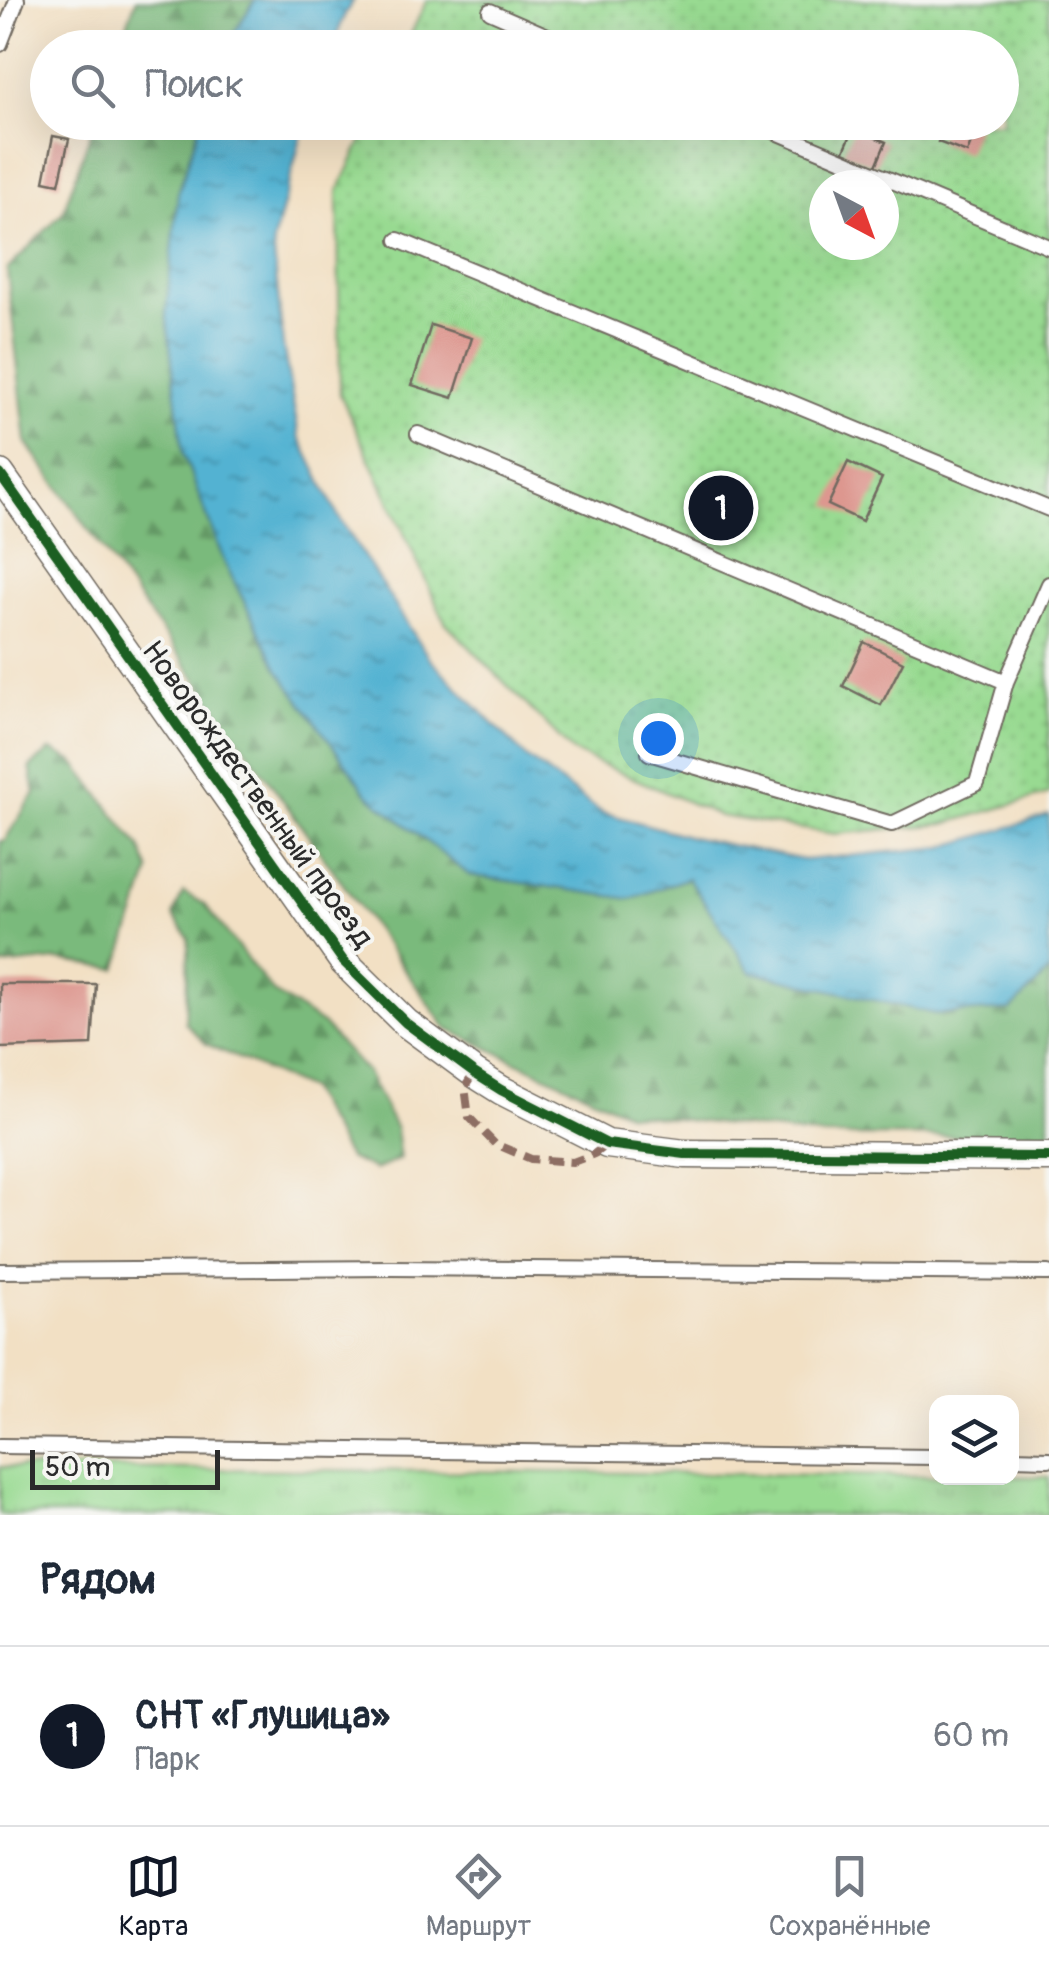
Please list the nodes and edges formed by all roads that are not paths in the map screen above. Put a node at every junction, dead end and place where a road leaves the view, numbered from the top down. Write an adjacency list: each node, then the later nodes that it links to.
1 (16, 0): 4 (lane)
2 (490, 12): 3 (lane)
3 (532, 30)
4 (0, 44)
5 (796, 140): 7 (lane)
6 (398, 240): 10 (lane)
7 (1049, 247)
8 (418, 434): 12 (lane)
9 (0, 474): 14 (street, Новорождественный проезд)
10 (1049, 509)
11 (1049, 584): 12 (lane)
12 (1006, 682): 13 (lane)
13 (648, 753)
14 (1049, 1157)
15 (0, 1271): 16 (lane)
16 (1049, 1273)
17 (0, 1446): 18 (lane)
18 (929, 1458)
19 (1019, 1458): 20 (lane)
20 (1049, 1459)

